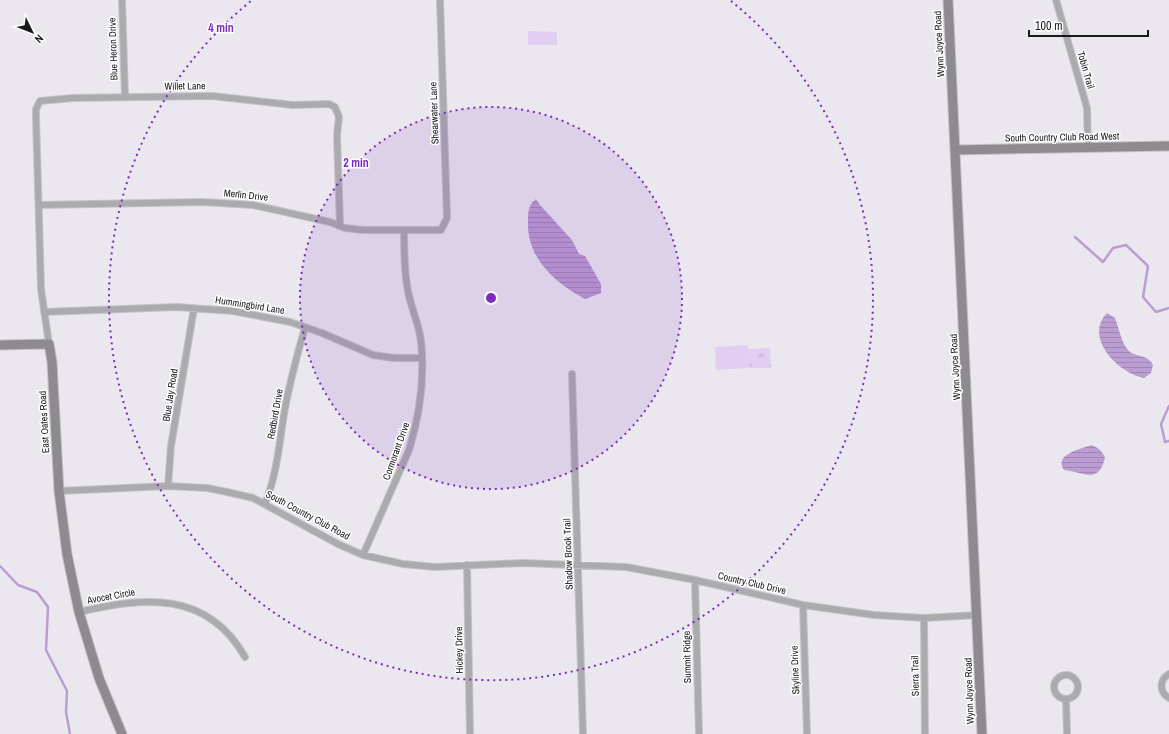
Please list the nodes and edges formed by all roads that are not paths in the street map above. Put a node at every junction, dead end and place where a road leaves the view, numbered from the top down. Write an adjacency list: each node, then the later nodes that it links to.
1 (122, 0): 5 (street, Blue Heron Drive)
2 (440, 0): 11 (street, Shearwater Lane)
3 (948, 0): 9 (street, Wynn Joyce Road)
4 (1056, 0): 8 (street, Tobin Trail)
5 (125, 97): 6 (street, Willet Lane); 12 (street, Willet Lane)
6 (40, 101): 10 (street, East Oates Road)
7 (1169, 146): 8 (street, South Country Club Road West)
8 (1088, 147): 9 (street, South Country Club Road West)
9 (955, 150): 31 (street, Wynn Joyce Road)
10 (39, 205): 12 (street, Merlin Drive); 15 (street, East Oates Road)
11 (444, 224): 13 (street, Merlin Drive)
12 (340, 226): 13 (street, Merlin Drive)
13 (404, 230): 19 (street, Cormorant Drive)
14 (194, 308): 15 (street, Hummingbird Lane); 16 (street, Hummingbird Lane); 21 (street, Blue Jay Road)
15 (44, 312): 17 (street, East Oates Road)
16 (305, 327): 19 (street, Hummingbird Lane); 23 (street, Redbird Drive)
17 (49, 344): 18 (street); 22 (street, East Oates Road)
18 (0, 345)
19 (422, 358): 24 (street, Cormorant Drive)
20 (572, 374): 27 (street, Shadow Brook Trail)
21 (168, 486): 22 (street, South Country Club Road); 23 (street, South Country Club Road)
22 (59, 491): 30 (street, East Oates Road)
23 (265, 504): 24 (street, South Country Club Road)
24 (363, 555): 26 (street, South Country Club Road)
25 (523, 563): 26 (street, South Country Club Road); 27 (street, Country Club Drive)
26 (467, 565): 38 (street, Hickey Drive)
27 (578, 565): 28 (street, Country Club Drive); 39 (street, Shadow Brook Trail)
28 (694, 580): 29 (street, Country Club Drive); 40 (street, Summit Ridge)
29 (803, 605): 32 (street, Country Club Drive); 41 (street, Skyline Drive)
30 (79, 612): 33 (street, Avocet Circle); 37 (street, East Oates Road)
31 (977, 615): 32 (street, Country Club Drive); 43 (street, Wynn Joyce Road)
32 (924, 618): 42 (street, Sierra Trail)
33 (245, 657)
34 (1169, 674): 35 (street)
35 (1169, 698)
36 (1066, 699): 36 (street); 44 (street)
37 (122, 734)
38 (470, 734)
39 (583, 734)
40 (699, 734)
41 (807, 734)
42 (925, 734)
43 (982, 734)
44 (1067, 734)

